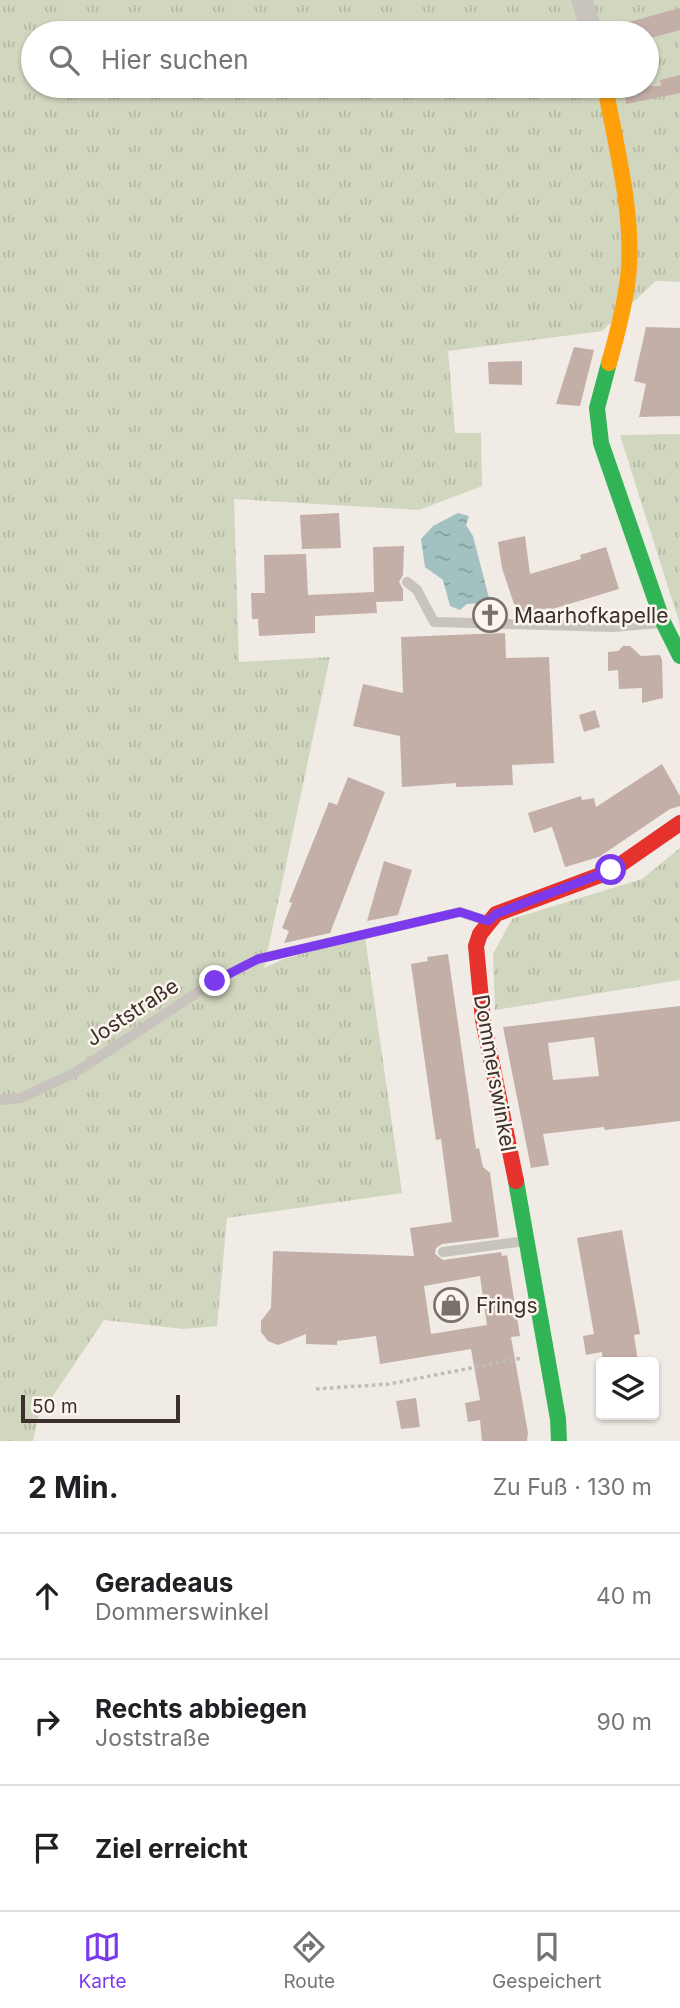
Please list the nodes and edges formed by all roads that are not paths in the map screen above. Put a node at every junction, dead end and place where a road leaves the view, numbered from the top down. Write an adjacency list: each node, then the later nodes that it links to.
1 (582, 0): 2 (street)
2 (588, 21)
3 (608, 98): 5 (street)
4 (407, 582): 5 (lane)
5 (663, 622): 6 (street)
6 (680, 656)
7 (680, 823): 8 (street)
8 (488, 921): 9 (lane, Joststraße); 10 (street, Dommerswinkel)
9 (0, 1100)
10 (525, 1241): 11 (lane); 12 (street, Dommerswinkel)
11 (443, 1252)
12 (559, 1441)

